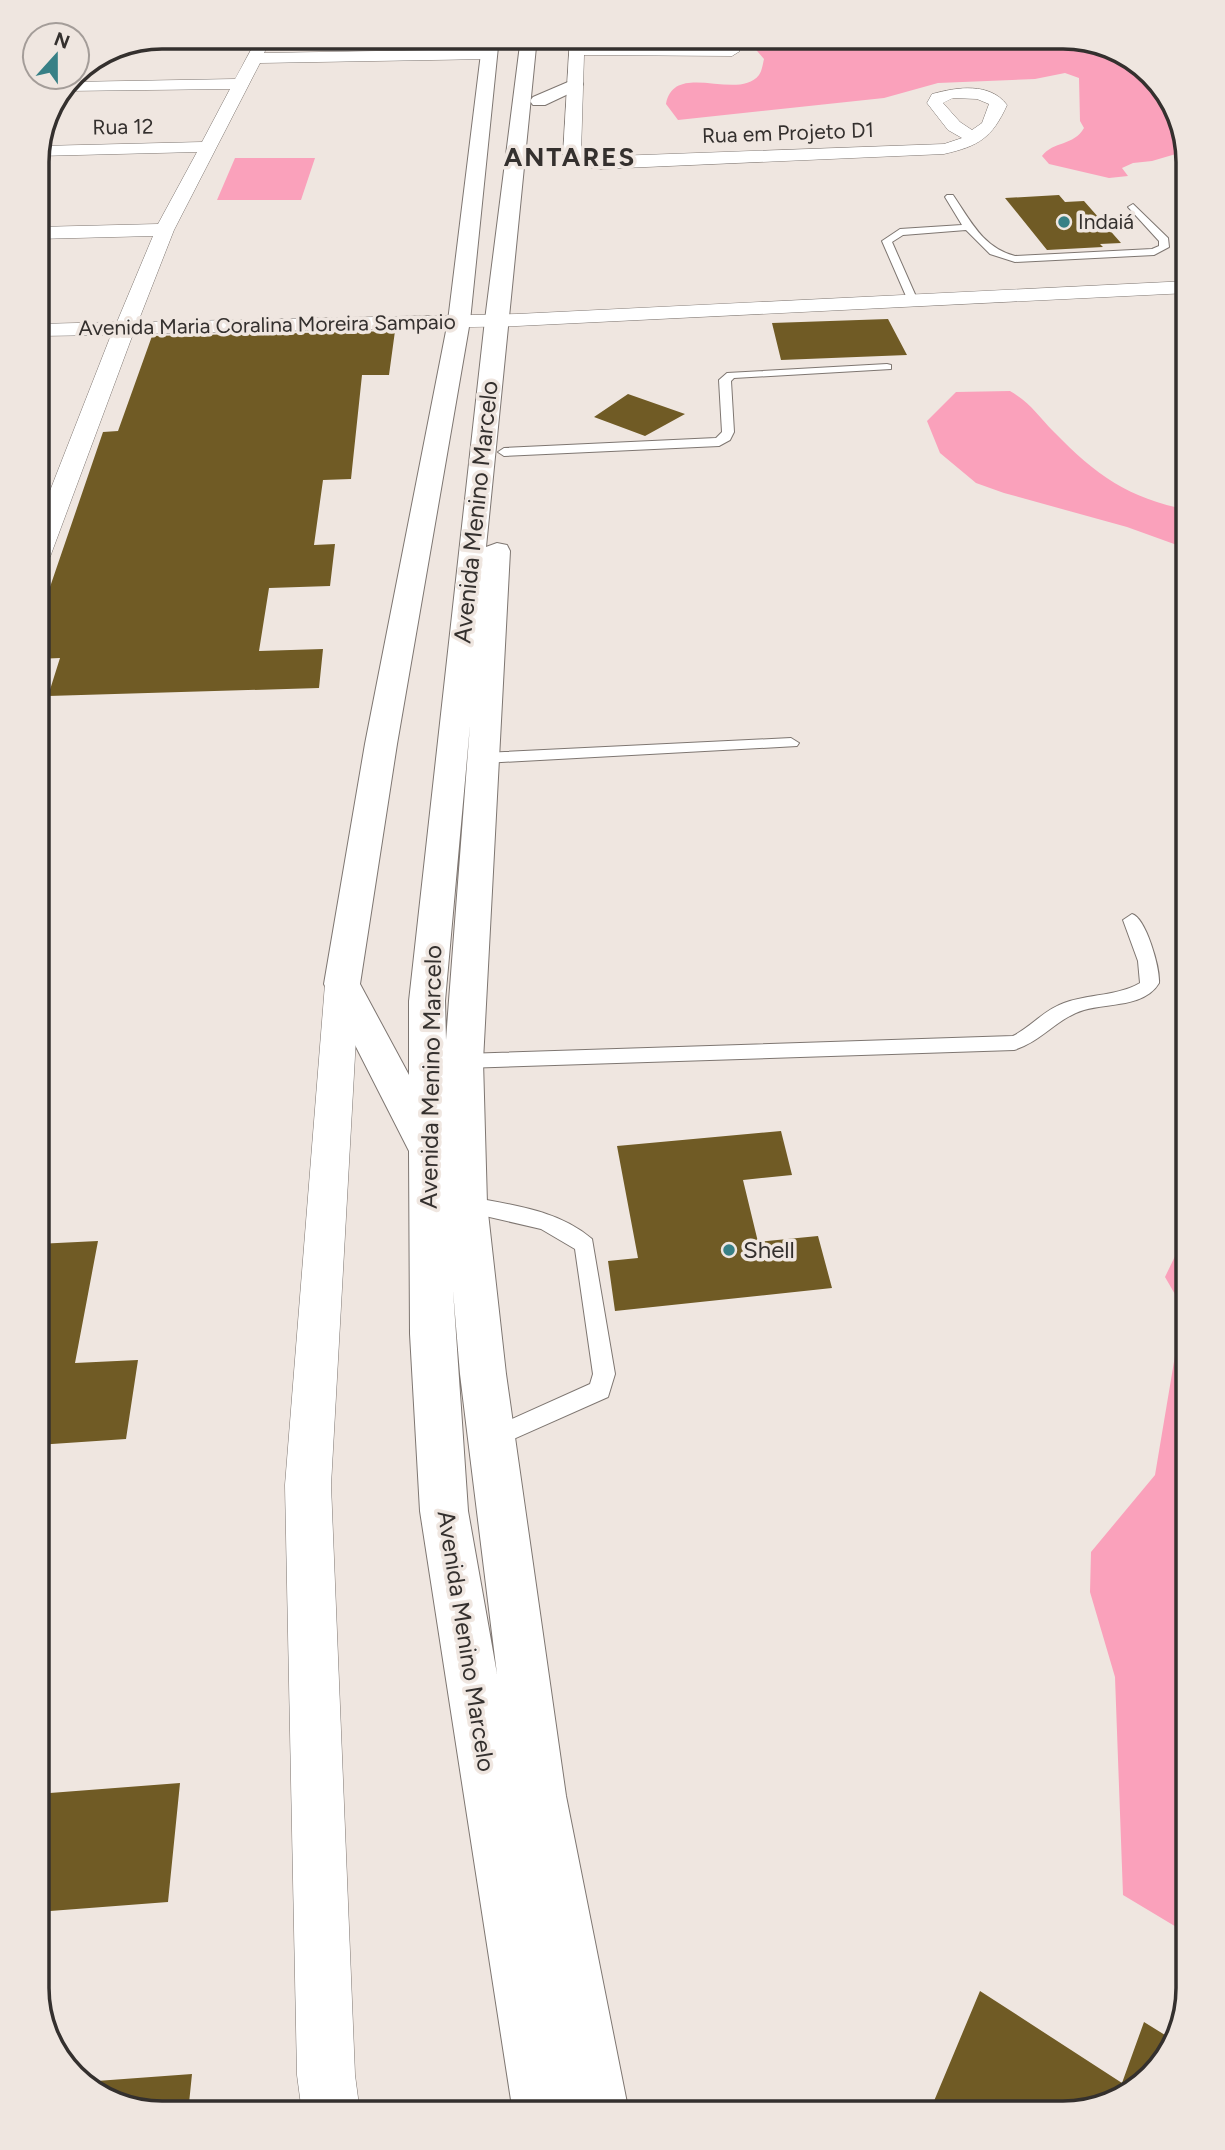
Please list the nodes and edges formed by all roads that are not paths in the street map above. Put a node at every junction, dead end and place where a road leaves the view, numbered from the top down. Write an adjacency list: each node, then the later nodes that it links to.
1 (259, 49): 9 (street)
2 (431, 49): 9 (street)
3 (490, 49): 25 (main road)
4 (528, 49): 24 (main road, Avenida Menino Marcelo)
5 (562, 49): 13 (main road, Avenida Menino Marcelo)
6 (568, 49): 11 (street)
7 (700, 49): 8 (street)
8 (733, 51)
9 (254, 58): 10 (street)
10 (240, 84): 12 (street); 15 (street)
11 (575, 85): 13 (main road); 14 (street, Rua em Projeto D1)
12 (91, 87)
13 (539, 101): 24 (main road, Avenida Menino Marcelo)
14 (973, 137)
15 (208, 147): 16 (street, Rua 12); 20 (street)
16 (50, 151)
17 (950, 197): 19 (lane)
18 (1133, 207): 19 (lane)
19 (969, 227): 23 (lane)
20 (165, 230): 21 (street); 26 (street)
21 (49, 233)
22 (1176, 288): 23 (street, Avenida Maria Coralina Moreira Sampaio)
23 (913, 301): 24 (street, Avenida Maria Coralina Moreira Sampaio)
24 (507, 320): 25 (street, Avenida Maria Coralina Moreira Sampaio); 29 (main road, Avenida Menino Marcelo)
25 (458, 321): 26 (street, Avenida Maria Coralina Moreira Sampaio); 30 (main road)
26 (125, 327): 27 (street, Avenida Maria Coralina Moreira Sampaio); 31 (street)
27 (49, 330)
28 (887, 367): 29 (lane)
29 (495, 436): 30 (main road); 33 (main road, Avenida Menino Marcelo); 37 (main road, Avenida Menino Marcelo)
30 (429, 481): 35 (main road)
31 (49, 526)
32 (791, 743): 33 (lane)
33 (484, 758): 36 (main road, Avenida Menino Marcelo)
34 (1132, 920): 36 (lane)
35 (342, 984): 37 (main road); 40 (street)
36 (464, 1061): 38 (main road, Avenida Menino Marcelo)
37 (429, 1150): 41 (main road, Avenida Menino Marcelo)
38 (466, 1204): 39 (main road, Avenida Menino Marcelo); 39 (lane)
39 (491, 1439): 42 (main road, Avenida Menino Marcelo)
40 (329, 2101)
41 (542, 2101)
42 (596, 2101)

